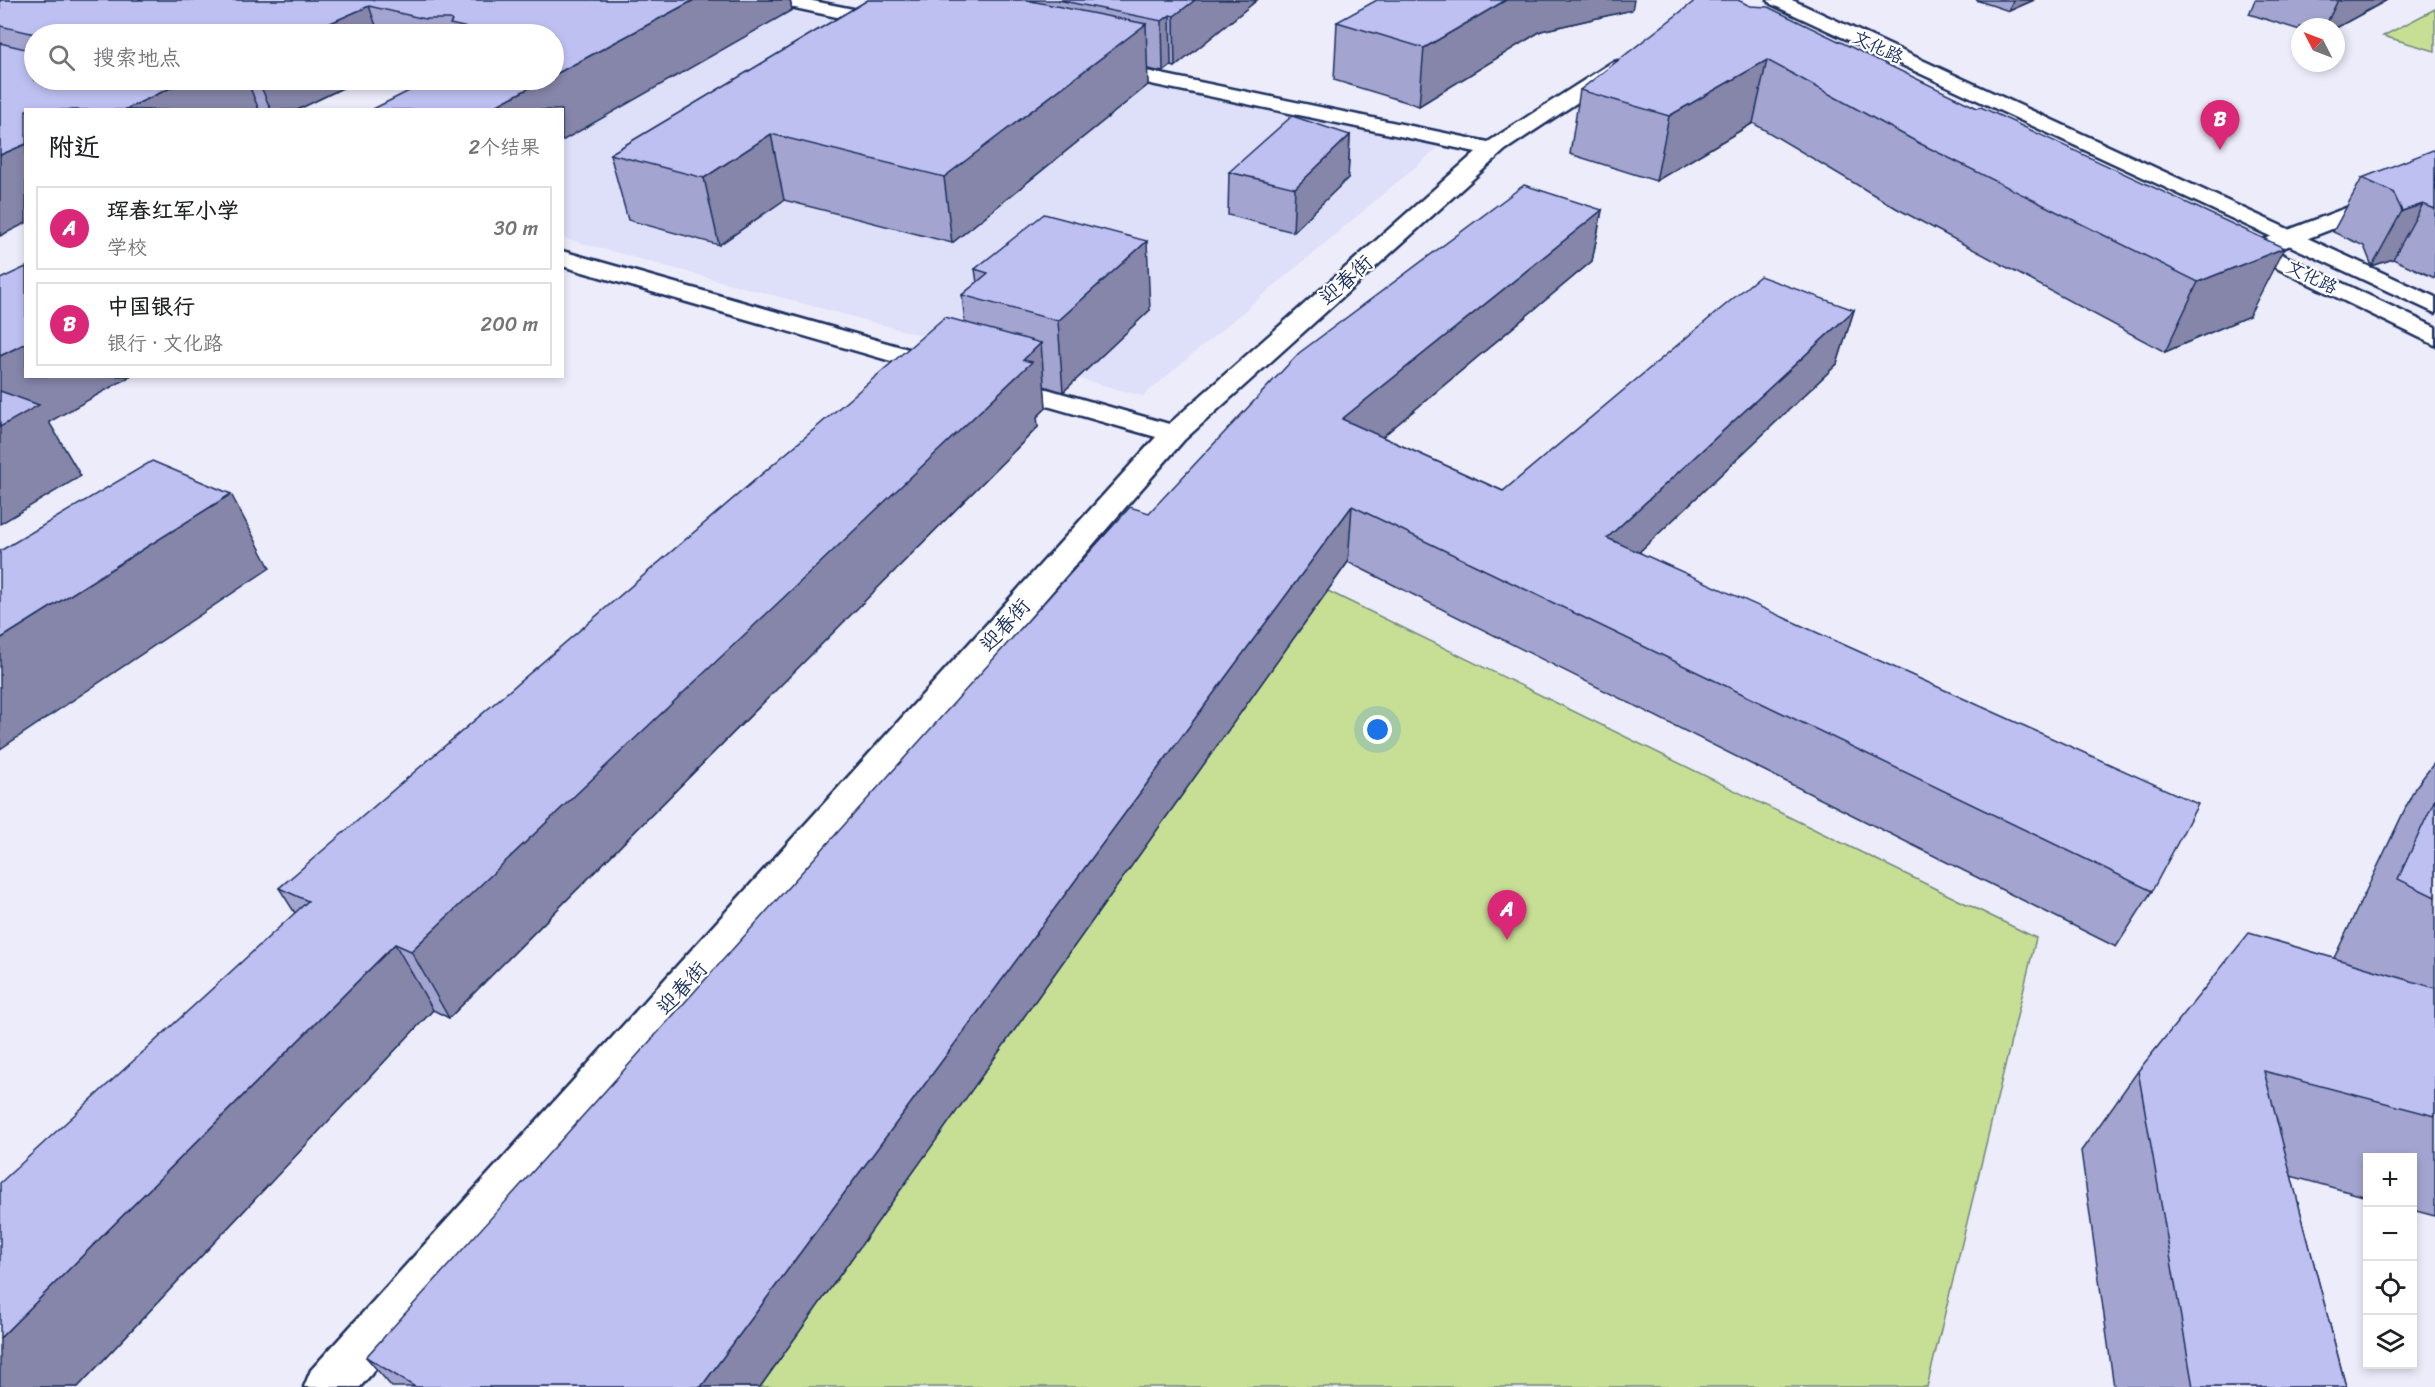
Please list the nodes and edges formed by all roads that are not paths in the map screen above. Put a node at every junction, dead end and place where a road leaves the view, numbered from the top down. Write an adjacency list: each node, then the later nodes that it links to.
1 (781, 0): 3 (street)
2 (1770, 11): 6 (street, 文化路); 10 (street, 文化路)
3 (909, 27)
4 (1644, 53): 7 (street, 迎春街)
5 (1084, 64): 7 (street)
6 (1990, 122)
7 (1492, 149): 15 (street, 迎春街)
8 (2435, 181): 10 (street)
9 (2214, 229): 11 (street, 文化路)
10 (2290, 238): 11 (street); 13 (street, 文化路)
11 (2257, 250): 14 (street, 文化路)
12 (564, 259): 15 (street)
13 (2435, 306)
14 (2435, 337)
15 (1174, 434): 16 (street, 迎春街)
16 (327, 1387)

